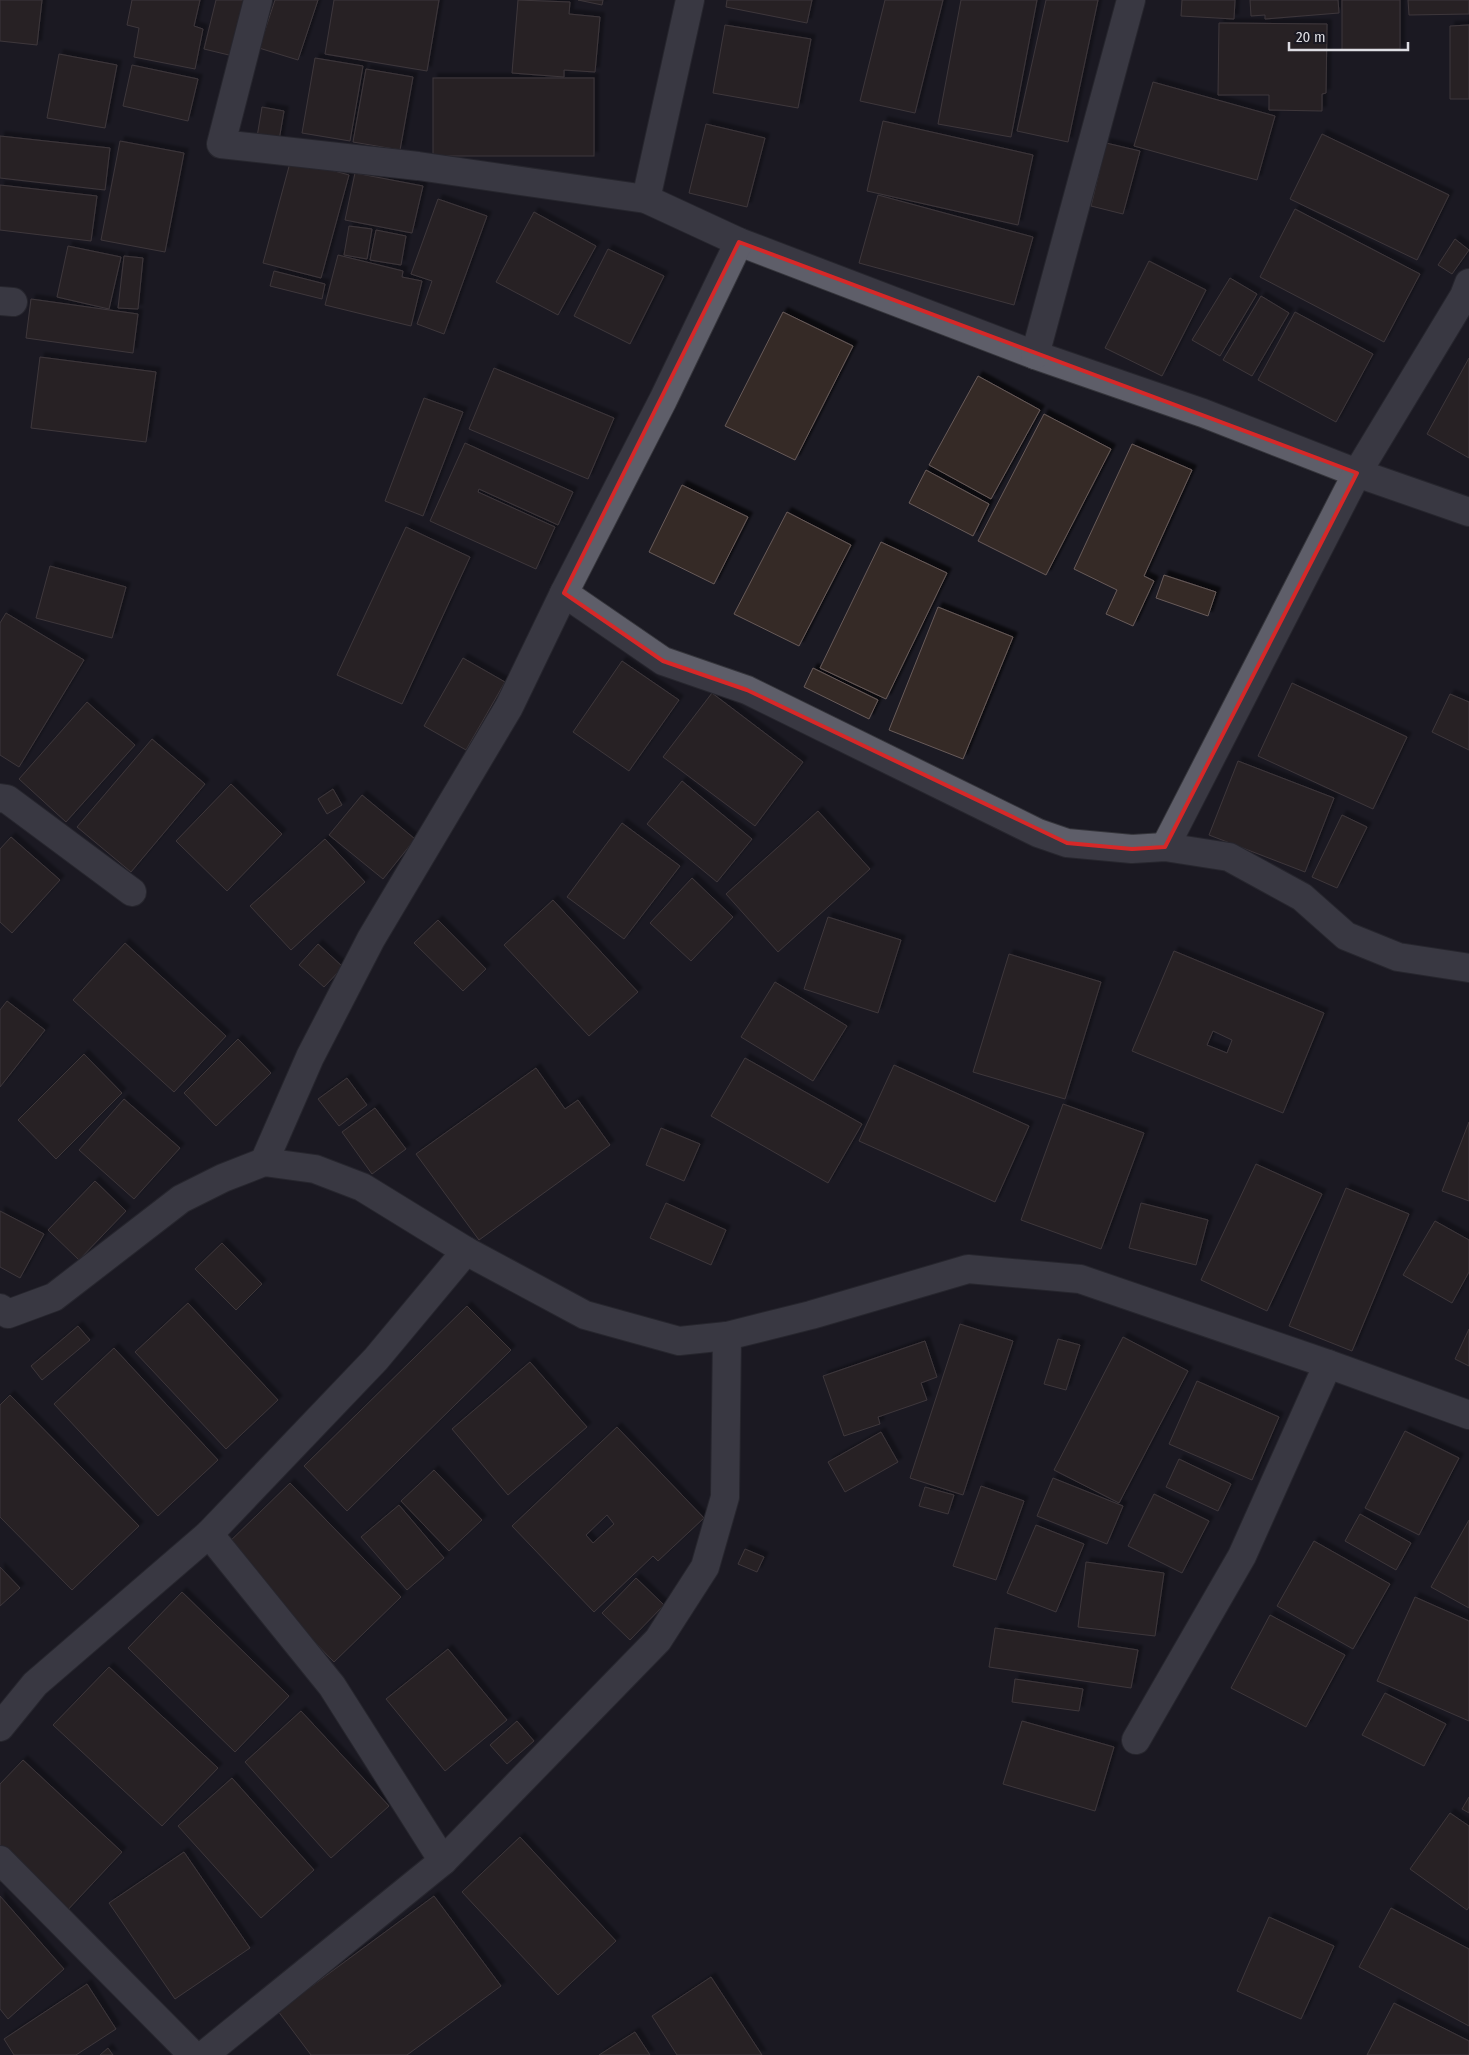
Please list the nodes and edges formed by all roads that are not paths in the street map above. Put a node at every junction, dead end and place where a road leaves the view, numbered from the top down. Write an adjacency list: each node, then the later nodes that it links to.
1 (258, 0): 4 (street)
2 (690, 0): 4 (street)
3 (1130, 0): 7 (street)
4 (646, 199): 5 (street)
5 (739, 242): 7 (street); 10 (street)
6 (1469, 283): 8 (street)
7 (1035, 354): 8 (street)
8 (1357, 473): 9 (street); 12 (street)
9 (1469, 512)
10 (564, 593): 12 (street); 15 (street)
11 (0, 798): 13 (street)
12 (1165, 847): 14 (street)
13 (132, 892)
14 (1469, 968)
15 (264, 1162): 16 (street); 17 (street)
16 (466, 1251): 18 (street); 21 (street)
17 (3, 1318)
18 (727, 1336): 19 (street); 25 (street)
19 (1328, 1364): 20 (street); 23 (street)
20 (1469, 1415)
21 (208, 1534): 22 (street); 25 (street)
22 (0, 1727)
23 (1136, 1740)
24 (0, 1860): 26 (street)
25 (443, 1861): 27 (street)
26 (193, 2055)
27 (204, 2055)

